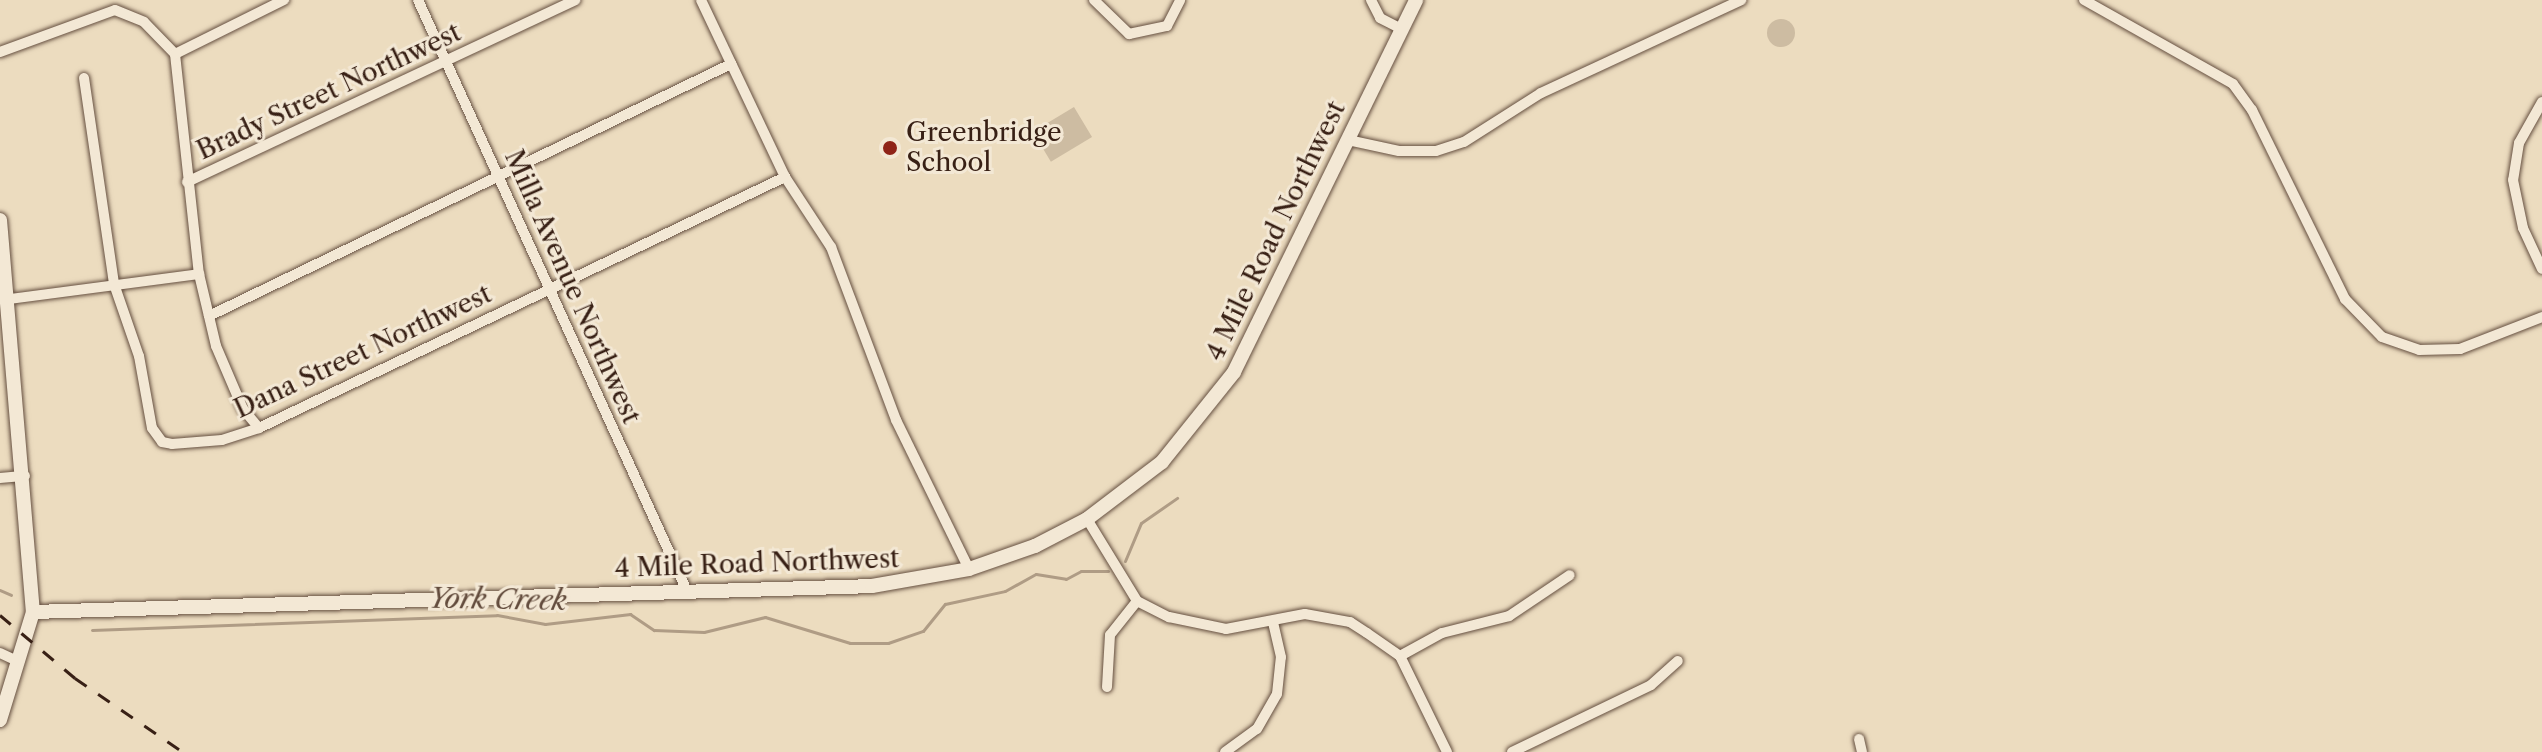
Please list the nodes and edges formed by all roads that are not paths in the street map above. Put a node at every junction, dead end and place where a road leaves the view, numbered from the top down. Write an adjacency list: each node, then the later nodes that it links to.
1 (284, 0): 13 (street)
2 (418, 0): 14 (street, Milla Avenue Northwest)
3 (575, 0): 14 (street, Brady Street Northwest)
4 (701, 0): 15 (street)
5 (1094, 0): 6 (street)
6 (1180, 0)
7 (1371, 0): 11 (street)
8 (1416, 0): 11 (main road, 4 Mile Road Northwest)
9 (1741, 0): 18 (street)
10 (2084, 0): 29 (street)
11 (1402, 29): 18 (main road, 4 Mile Road Northwest)
12 (0, 52): 13 (street)
13 (175, 54): 21 (street)
14 (447, 62): 19 (street, Milla Avenue Northwest); 21 (street, Brady Street Northwest)
15 (731, 64): 19 (street); 20 (street)
16 (84, 78): 25 (street, Dana Street Northwest)
17 (2542, 102): 23 (street)
18 (1348, 140): 33 (main road, 4 Mile Road Northwest)
19 (500, 175): 26 (street, Milla Avenue Northwest); 28 (street)
20 (785, 177): 26 (street, Dana Street Northwest); 34 (street)
21 (187, 182): 24 (street)
22 (0, 220): 27 (main road)
23 (2542, 269)
24 (199, 274): 25 (street); 28 (street)
25 (114, 284): 27 (street); 30 (street, Dana Street Northwest)
26 (551, 289): 30 (street, Dana Street Northwest); 36 (street, Milla Avenue Northwest)
27 (10, 299): 31 (main road)
28 (209, 316): 30 (street)
29 (2542, 317)
30 (259, 428)
31 (25, 476): 32 (street); 38 (main road)
32 (0, 478)
33 (1087, 519): 34 (main road, 4 Mile Road Northwest); 37 (street)
34 (969, 569): 36 (main road, 4 Mile Road Northwest)
35 (1570, 575): 41 (street)
36 (687, 591): 38 (main road, 4 Mile Road Northwest)
37 (1137, 601): 39 (street); 44 (street)
38 (33, 612): 42 (main road)
39 (1273, 622): 41 (street); 47 (street)
40 (0, 653): 42 (street)
41 (1400, 656): 48 (street)
42 (17, 661): 45 (main road)
43 (1678, 661): 49 (street)
44 (1107, 687)
45 (0, 720)
46 (1859, 739): 50 (street)
47 (1225, 752)
48 (1447, 752)
49 (1512, 752)
50 (1862, 752)

